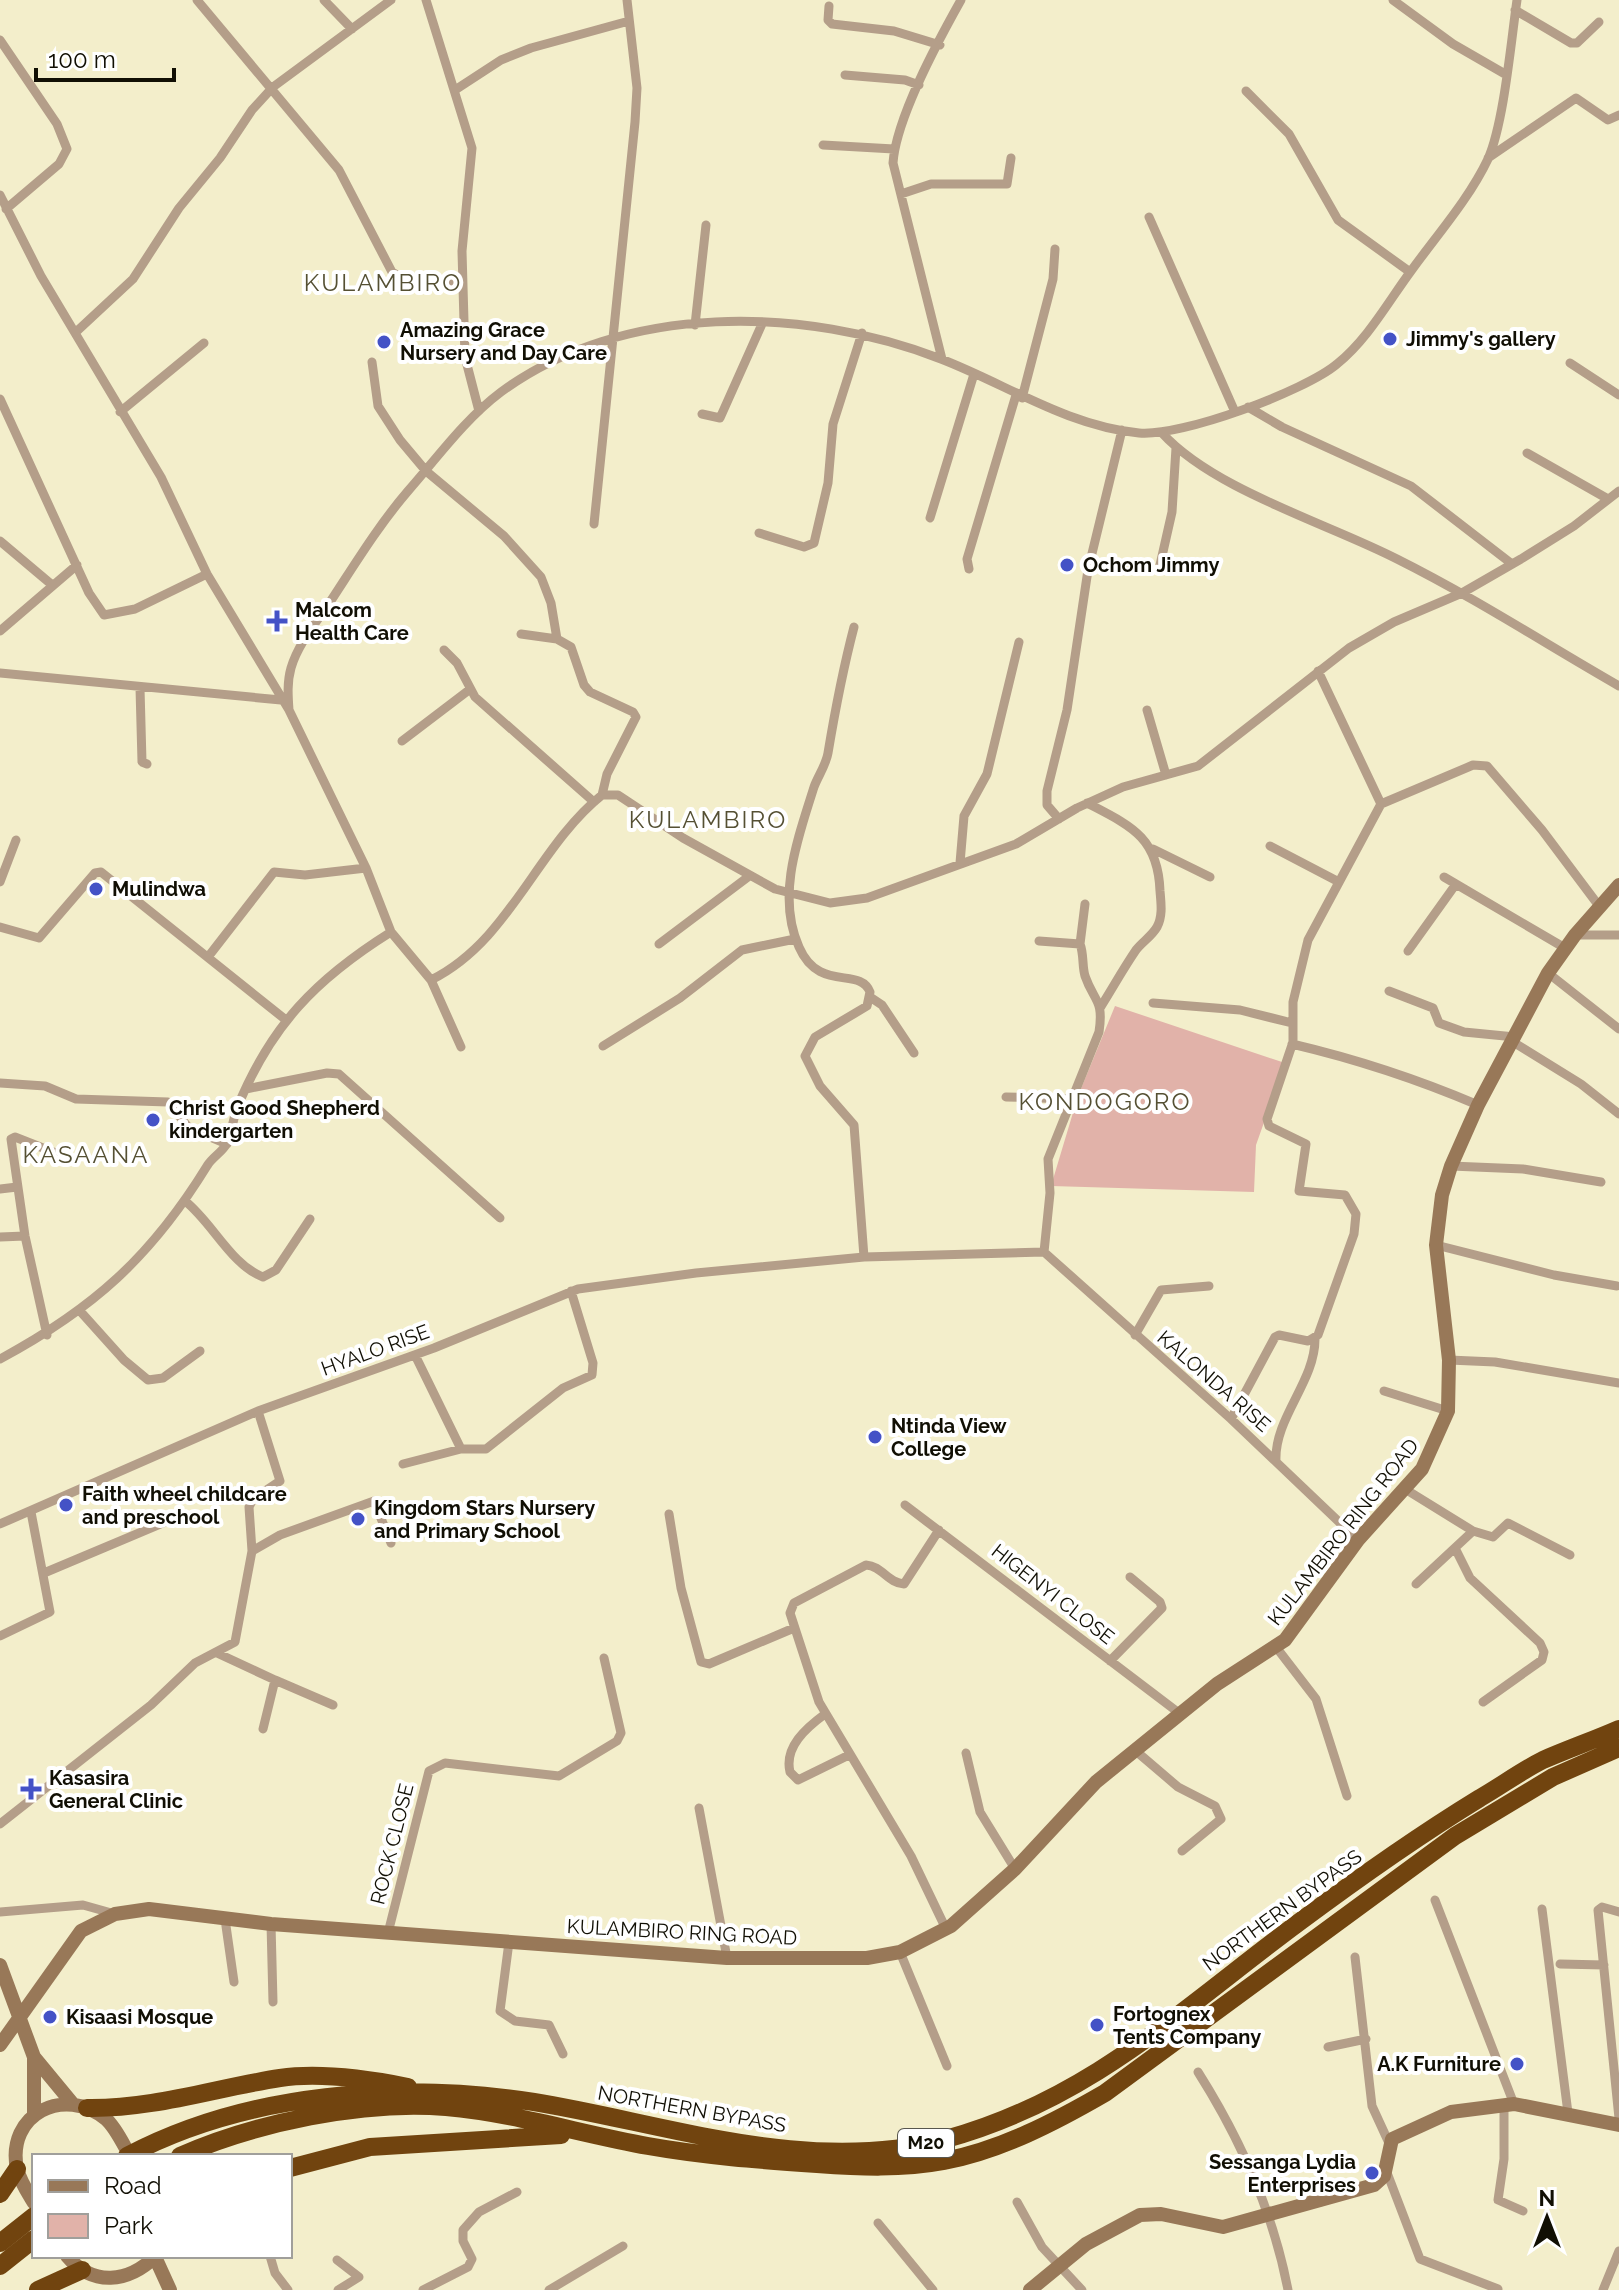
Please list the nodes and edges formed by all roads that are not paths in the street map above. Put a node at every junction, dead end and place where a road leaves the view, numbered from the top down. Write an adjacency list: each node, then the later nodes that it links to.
1 (197, 0): 18 (street)
2 (324, 0): 12 (street)
3 (391, 0): 12 (street)
4 (426, 0): 19 (street)
5 (627, 0): 10 (street)
6 (961, 0): 14 (street)
7 (1393, 0): 15 (street)
8 (1516, 5): 11 (street); 15 (street)
9 (829, 6): 14 (street)
10 (629, 21): 19 (street); 38 (street)
11 (1599, 22)
12 (352, 29): 18 (street)
13 (0, 40): 28 (street)
14 (940, 45): 17 (street)
15 (1505, 74): 25 (street)
16 (845, 75): 17 (street)
17 (919, 85): 23 (street)
18 (273, 87): 33 (street); 36 (street)
19 (455, 90): 33 (street)
20 (1246, 91): 32 (street)
21 (1619, 115): 25 (street)
22 (823, 145): 23 (street)
23 (894, 149): 26 (street)
24 (1011, 158): 26 (street)
25 (1488, 158): 32 (street)
26 (901, 194): 40 (street)
27 (0, 195): 28 (street)
28 (6, 209): 36 (street)
29 (1149, 217): 50 (street)
30 (706, 225): 35 (street)
31 (1055, 249): 45 (street)
32 (1410, 272): 47 (street)
33 (462, 281): 48 (street)
34 (762, 324): 35 (street); 37 (street); 51 (street)
35 (695, 325): 38 (street)
36 (76, 332): 49 (street)
37 (862, 333): 40 (street); 61 (street)
38 (611, 339): 48 (street); 60 (street)
39 (204, 343): 49 (street)
40 (942, 359): 43 (street)
41 (372, 362): 56 (street)
42 (1570, 363): 44 (street)
43 (974, 374): 45 (street); 59 (street)
44 (1619, 395)
45 (1019, 396): 52 (street); 66 (street)
46 (0, 399): 64 (street)
47 (1248, 407): 50 (street); 63 (street)
48 (479, 411): 56 (street)
49 (120, 412): 67 (street)
50 (1235, 412): 53 (street)
51 (702, 414)
52 (1122, 430): 53 (street); 91 (street)
53 (1162, 433): 54 (street)
54 (1176, 448): 65 (street); 69 (street)
55 (1527, 453): 58 (street)
56 (426, 471): 73 (street); 83 (street)
57 (1619, 491): 58 (street)
58 (1608, 499): 63 (street)
59 (930, 518)
60 (594, 524)
61 (759, 533)
62 (0, 541): 68 (street)
63 (1512, 564): 69 (street)
64 (77, 565): 67 (street); 68 (street)
65 (1160, 565)
66 (969, 569)
67 (207, 574): 82 (street)
68 (51, 584): 71 (street)
69 (1462, 593): 76 (street); 79 (street)
70 (854, 627): 104 (street)
71 (0, 631)
72 (521, 634): 73 (street)
73 (557, 639): 88 (street)
74 (1019, 642): 95 (street)
75 (444, 650): 81 (street)
76 (1318, 671): 87 (street); 90 (street)
77 (0, 673): 80 (street)
78 (1619, 673): 79 (street)
79 (1615, 684)
80 (140, 688): 82 (street); 86 (street)
81 (469, 690): 85 (street); 88 (street)
82 (281, 700): 83 (street)
83 (289, 710): 96 (street)
84 (1147, 710): 87 (street)
85 (402, 741)
86 (147, 764)
87 (1166, 775): 89 (street)
88 (598, 798): 97 (street); 119 (street)
89 (1087, 803): 91 (street); 94 (street)
90 (1381, 804): 101 (street); 106 (street)
91 (1059, 819): 95 (street)
92 (16, 840): 100 (street)
93 (1270, 846): 101 (street)
94 (1153, 849): 98 (street); 123 (street)
95 (960, 863): 104 (street)
96 (366, 868): 108 (street); 117 (street)
97 (748, 877): 104 (street); 113 (street)
98 (1210, 877)
99 (1444, 877): 102 (street)
100 (0, 882)
101 (1339, 882): 125 (street)
102 (1456, 884): 115 (street); 116 (street)
103 (1619, 885): 106 (street, KULAMBIRO RING ROAD)
104 (786, 893): 111 (street)
105 (1085, 904): 114 (street)
106 (1599, 906): 109 (street, KULAMBIRO RING ROAD)
107 (0, 927): 117 (street)
108 (391, 932): 119 (street); 124 (street)
109 (1575, 935): 110 (street); 115 (street, KULAMBIRO RING ROAD)
110 (1619, 935)
111 (795, 939): 121 (street); 129 (street)
112 (1039, 941): 114 (street)
113 (659, 944)
114 (1080, 944): 123 (street)
115 (1565, 948): 118 (street, KULAMBIRO RING ROAD)
116 (1408, 951)
117 (208, 957): 124 (street)
118 (1548, 973): 126 (street); 127 (street, KULAMBIRO RING ROAD)
119 (431, 980): 130 (street)
120 (1389, 991): 127 (street)
121 (870, 997): 131 (street); 151 (street)
122 (1153, 1003): 125 (street)
123 (1100, 1008): 135 (street)
124 (286, 1020): 133 (street)
125 (1292, 1023): 128 (street)
126 (1619, 1029)
127 (1514, 1040): 136 (street, KULAMBIRO RING ROAD); 137 (street)
128 (1292, 1044): 136 (street); 158 (street)
129 (603, 1046)
130 (461, 1047)
131 (914, 1053)
132 (0, 1083): 138 (street)
133 (246, 1089): 138 (street); 145 (street)
134 (1006, 1097): 135 (street)
135 (1071, 1099): 150 (street)
136 (1478, 1105): 140 (street, KULAMBIRO RING ROAD)
137 (1619, 1114)
138 (227, 1144): 144 (street)
139 (76, 1161): 142 (street)
140 (1451, 1166): 141 (street); 149 (street, KULAMBIRO RING ROAD)
141 (1601, 1182)
142 (17, 1187): 143 (street); 147 (street)
143 (0, 1189)
144 (185, 1201): 146 (street); 155 (street)
145 (500, 1218)
146 (310, 1219)
147 (25, 1236): 148 (street); 156 (street)
148 (0, 1237)
149 (1436, 1245): 152 (street); 162 (street, KULAMBIRO RING ROAD)
150 (1044, 1252): 151 (street, HYALO RISE); 157 (street, KALONDA RISE)
151 (864, 1257): 154 (street, HYALO RISE)
152 (1618, 1285)
153 (1209, 1286): 157 (street)
154 (571, 1291): 160 (street, HYALO RISE); 168 (street)
155 (80, 1311): 156 (street); 159 (street)
156 (47, 1335): 161 (street)
157 (1135, 1335): 167 (street, KALONDA RISE)
158 (1315, 1339): 167 (street); 169 (street)
159 (200, 1351)
160 (415, 1355): 165 (street, HYALO RISE); 168 (street)
161 (0, 1359)
162 (1449, 1360): 163 (street); 166 (street, KULAMBIRO RING ROAD)
163 (1619, 1383)
164 (1384, 1391): 166 (street)
165 (258, 1411): 173 (street, HYALO RISE); 182 (street)
166 (1448, 1411): 171 (street, KULAMBIRO RING ROAD)
167 (1231, 1419): 169 (street, KALONDA RISE)
168 (461, 1449): 170 (street)
169 (1276, 1461): 179 (street, KALONDA RISE)
170 (403, 1464)
171 (1405, 1489): 178 (street); 179 (street, KULAMBIRO RING ROAD)
172 (905, 1505): 177 (street, HIGENYI CLOSE)
173 (31, 1512): 176 (street, HYALO RISE); 184 (street)
174 (669, 1514): 187 (street)
175 (177, 1517): 184 (street)
176 (0, 1524)
177 (939, 1530): 187 (street); 192 (street, HIGENYI CLOSE)
178 (1473, 1531): 181 (street); 183 (street)
179 (1358, 1540): 189 (street, KULAMBIRO RING ROAD)
180 (391, 1543): 182 (street)
181 (1455, 1548): 186 (street); 194 (street)
182 (252, 1551): 190 (street)
183 (1570, 1555)
184 (44, 1573): 188 (street)
185 (1130, 1577): 192 (street)
186 (1416, 1584)
187 (794, 1628): 197 (street)
188 (0, 1636)
189 (1276, 1647): 196 (street, KULAMBIRO RING ROAD); 204 (street)
190 (217, 1653): 193 (street); 206 (street)
191 (604, 1658): 217 (street, ROCK CLOSE)
192 (1110, 1661): 196 (street, HIGENYI CLOSE)
193 (275, 1680): 195 (street); 198 (street)
194 (1483, 1702)
195 (333, 1705)
196 (1179, 1713): 201 (street, KULAMBIRO RING ROAD)
197 (825, 1714): 203 (street); 203 (street)
198 (263, 1729)
199 (1619, 1729): 236 (highway, NORTHERN BYPASS / M20)
200 (1619, 1748): 243 (highway, NORTHERN BYPASS / M20)
201 (1137, 1752): 207 (street); 208 (street, KULAMBIRO RING ROAD)
202 (966, 1753): 208 (street)
203 (849, 1755): 216 (street)
204 (1347, 1796)
205 (699, 1808): 221 (street)
206 (0, 1824)
207 (1182, 1851)
208 (1015, 1869): 216 (street, KULAMBIRO RING ROAD)
209 (1435, 1900): 237 (street)
210 (1542, 1909): 239 (street)
211 (0, 1912): 213 (street)
212 (1619, 1912): 224 (street)
213 (115, 1914): 214 (street, KULAMBIRO RING ROAD); 228 (street)
214 (225, 1919): 215 (street, KULAMBIRO RING ROAD); 226 (street)
215 (271, 1924): 217 (street, KULAMBIRO RING ROAD); 227 (street)
216 (946, 1929): 219 (street, KULAMBIRO RING ROAD)
217 (388, 1933): 218 (street, KULAMBIRO RING ROAD)
218 (509, 1942): 221 (street, KULAMBIRO RING ROAD); 232 (street)
219 (900, 1952): 221 (street, KULAMBIRO RING ROAD); 234 (street)
220 (1355, 1957): 229 (street)
221 (727, 1958)
222 (1560, 1964): 224 (street)
223 (0, 1965): 225 (street)
224 (1604, 1965): 241 (street)
225 (3, 1982): 228 (street)
226 (234, 1982)
227 (273, 2002)
228 (21, 2020): 230 (street); 233 (street)
229 (1366, 2039): 231 (street); 244 (street)
230 (0, 2045)
231 (1328, 2047)
232 (563, 2054)
233 (34, 2057): 238 (street); 240 (street)
234 (947, 2066)
235 (1198, 2072): 256 (street)
236 (436, 2093): 238 (highway); 246 (highway, NORTHERN BYPASS / M20)
237 (1509, 2104): 239 (street); 244 (street); 255 (street)
238 (79, 2106): 240 (street); 245 (street)
239 (1568, 2113): 242 (street)
240 (34, 2114): 249 (street)
241 (1619, 2118)
242 (1619, 2125)
243 (604, 2136): 247 (highway, NORTHERN BYPASS / M20); 248 (highway)
244 (1389, 2143): 250 (street)
245 (128, 2154)
246 (133, 2154)
247 (185, 2154)
248 (292, 2167)
249 (17, 2169): 252 (highway); 253 (street)
250 (1386, 2170): 256 (street); 272 (street)
251 (517, 2192): 277 (street)
252 (0, 2194)
253 (31, 2198)
254 (1017, 2202): 268 (street)
255 (1523, 2211)
256 (1270, 2216): 268 (street); 282 (street)
257 (32, 2218): 260 (highway)
258 (878, 2223): 279 (street)
259 (32, 2241): 269 (highway)
260 (0, 2243)
261 (623, 2246): 278 (street)
262 (1619, 2251): 283 (street)
263 (69, 2258): 270 (street)
264 (154, 2258): 271 (street)
265 (155, 2258): 274 (street)
266 (271, 2258): 275 (street)
267 (337, 2260): 276 (street)
268 (1057, 2265): 280 (street); 281 (street)
269 (0, 2266)
270 (82, 2270): 271 (street); 273 (highway)
271 (127, 2284)
272 (1498, 2289)
273 (38, 2290)
274 (170, 2290)
275 (288, 2290)
276 (338, 2290)
277 (423, 2290)
278 (549, 2290)
279 (933, 2290)
280 (1030, 2290)
281 (1082, 2290)
282 (1288, 2290)
283 (1603, 2290)

